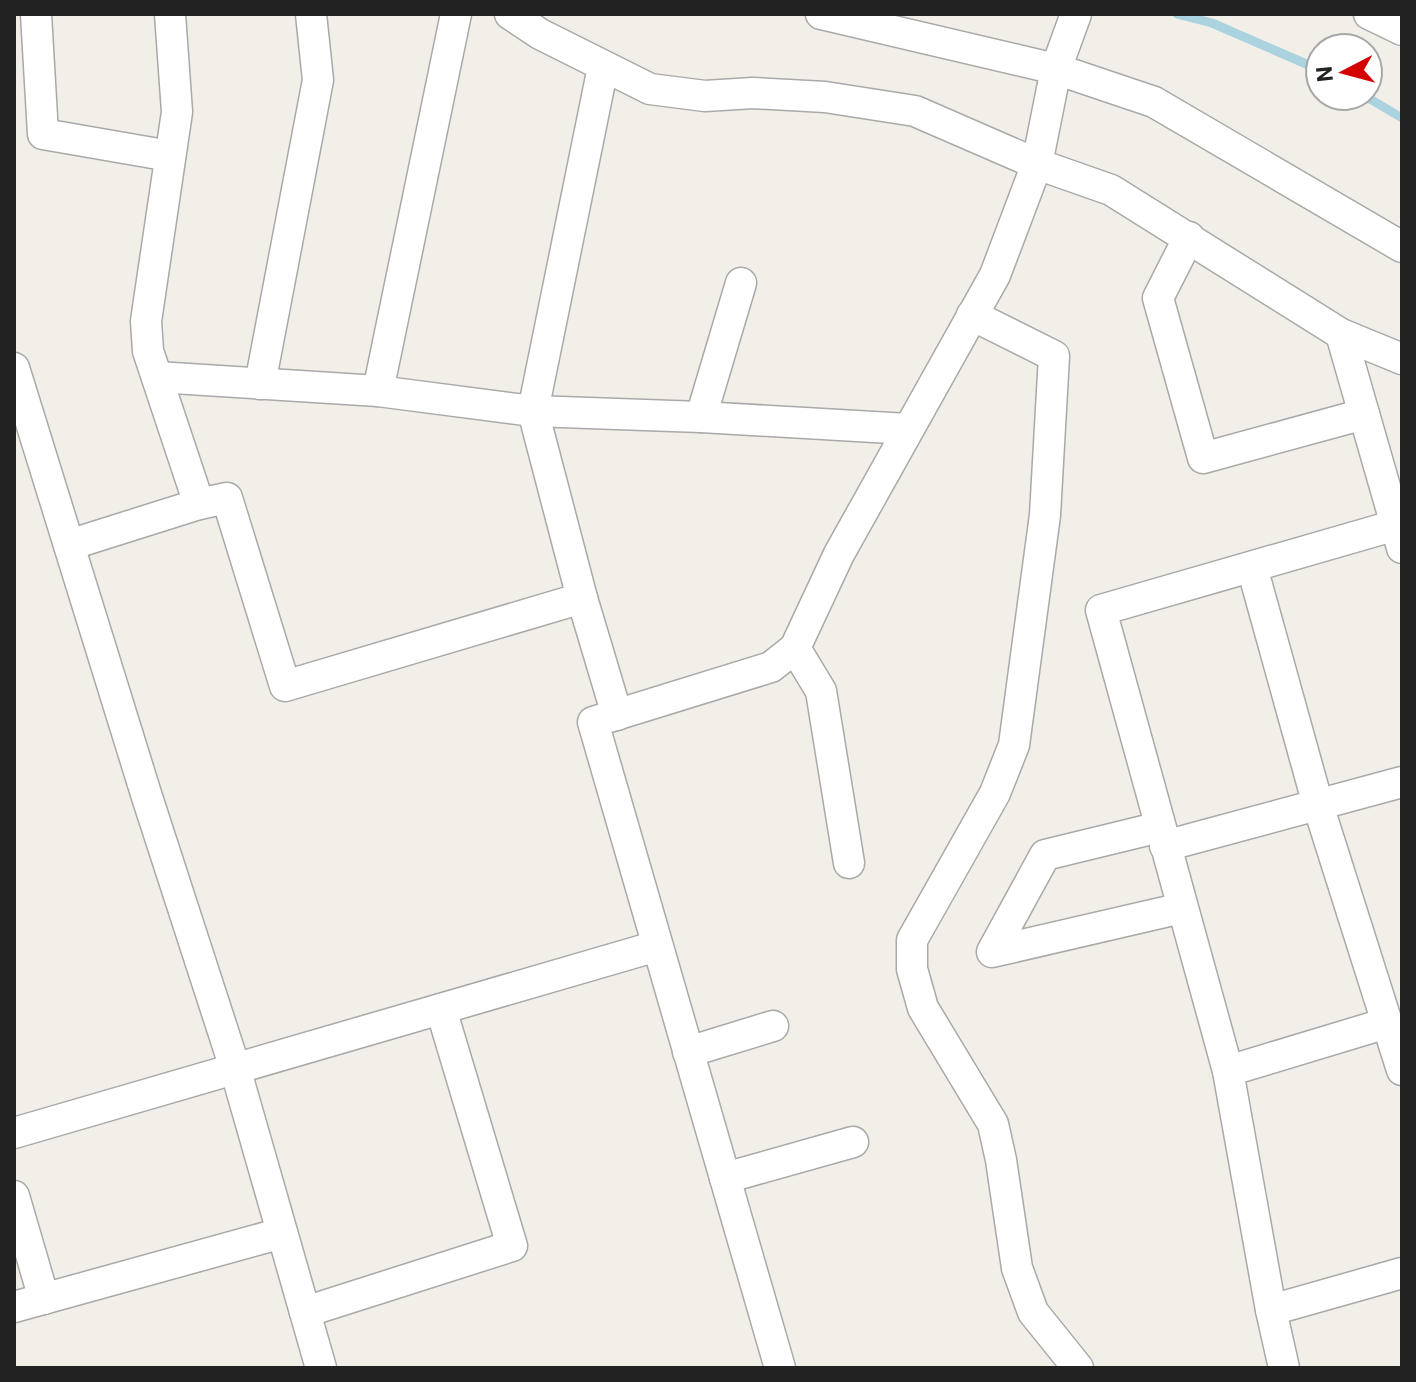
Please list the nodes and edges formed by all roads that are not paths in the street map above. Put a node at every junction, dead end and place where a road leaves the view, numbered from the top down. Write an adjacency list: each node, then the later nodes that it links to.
1 (36, 14): 12 (street)
2 (170, 14): 13 (street)
3 (311, 14): 23 (street)
4 (456, 14): 24 (street)
5 (510, 14): 10 (street)
6 (821, 14): 11 (street)
7 (1076, 14): 11 (street)
8 (1369, 14): 9 (street)
9 (1402, 30)
10 (603, 67): 14 (street); 25 (street)
11 (1056, 69): 14 (street); 16 (street)
12 (28, 133): 13 (street)
13 (170, 156): 21 (street)
14 (1037, 164): 15 (street); 18 (street)
15 (1189, 237): 19 (street); 26 (street)
16 (1402, 247)
17 (741, 283): 27 (street)
18 (972, 315): 28 (street); 61 (street)
19 (1341, 334): 20 (street); 26 (street)
20 (1402, 359)
21 (157, 377): 23 (street); 29 (street)
22 (16, 380): 31 (street)
23 (260, 384): 24 (street)
24 (378, 391): 25 (street)
25 (533, 411): 27 (street); 33 (street)
26 (1364, 414): 30 (street)
27 (701, 417): 28 (street)
28 (908, 429): 34 (street)
29 (199, 504): 31 (street); 33 (street)
30 (1399, 536): 32 (street)
31 (69, 545): 46 (street)
32 (1252, 567): 37 (street); 38 (street)
33 (582, 598): 35 (street)
34 (795, 648): 35 (street); 39 (street)
35 (617, 715): 41 (street)
36 (1402, 782): 37 (street)
37 (1318, 805): 38 (street); 43 (street)
38 (1162, 837): 40 (street); 40 (street)
39 (849, 863)
40 (1182, 908): 48 (street)
41 (657, 946): 42 (street); 45 (street)
42 (441, 1009): 46 (street); 58 (street)
43 (1387, 1023): 47 (street); 48 (street)
44 (773, 1026): 45 (street)
45 (688, 1052): 51 (street)
46 (235, 1068): 49 (street); 53 (street)
47 (1402, 1070)
48 (1228, 1071): 57 (street)
49 (14, 1133)
50 (853, 1142): 51 (street)
51 (725, 1178): 60 (street)
52 (14, 1196): 55 (street)
53 (282, 1233): 55 (street); 58 (street)
54 (1402, 1273): 57 (street)
55 (44, 1299): 56 (street)
56 (14, 1307)
57 (1271, 1310): 62 (street)
58 (305, 1312): 59 (street)
59 (321, 1368)
60 (780, 1368)
61 (1078, 1368)
62 (1284, 1368)

